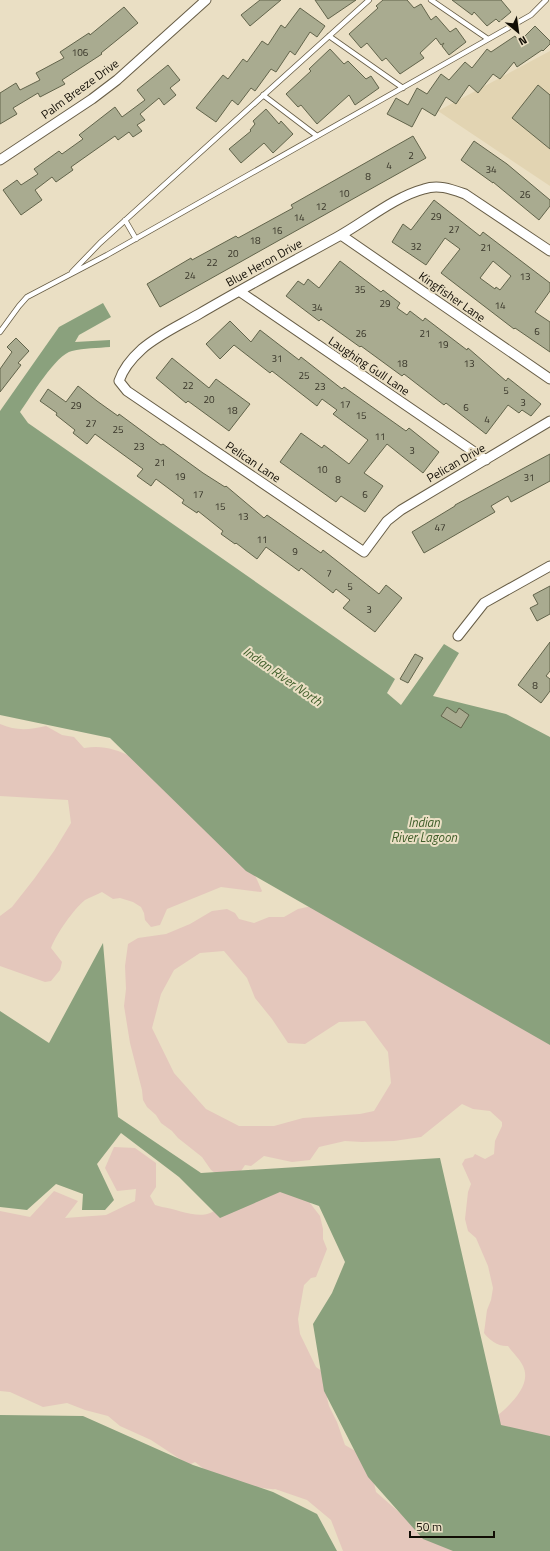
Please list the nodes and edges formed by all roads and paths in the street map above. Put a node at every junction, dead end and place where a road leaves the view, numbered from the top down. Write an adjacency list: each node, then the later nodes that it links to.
1 (206, 0): 10 (street, Palm Breeze Drive)
2 (369, 0): 5 (lane)
3 (431, 0): 6 (lane)
4 (546, 0): 6 (lane)
5 (329, 36): 7 (lane); 8 (lane)
6 (488, 40): 7 (lane)
7 (403, 88): 9 (lane)
8 (263, 95): 9 (lane); 11 (lane)
9 (317, 136): 13 (lane)
10 (0, 160)
11 (125, 220): 13 (lane); 15 (lane)
12 (341, 235): 14 (street, Blue Heron Drive); 16 (street, Blue Heron Drive); 19 (street, Kingfisher Lane)
13 (136, 239): 15 (lane)
14 (550, 251)
15 (70, 274): 17 (lane)
16 (238, 291): 18 (street, Blue Heron Drive); 21 (street, Laughing Gull Lane)
17 (0, 332)
18 (123, 370): 22 (street, Pelican Lane)
19 (550, 380)
20 (550, 421): 21 (street, Pelican Drive)
21 (486, 460): 22 (street, Pelican Drive)
22 (379, 532)
23 (550, 566): 24 (street)
24 (458, 636)

